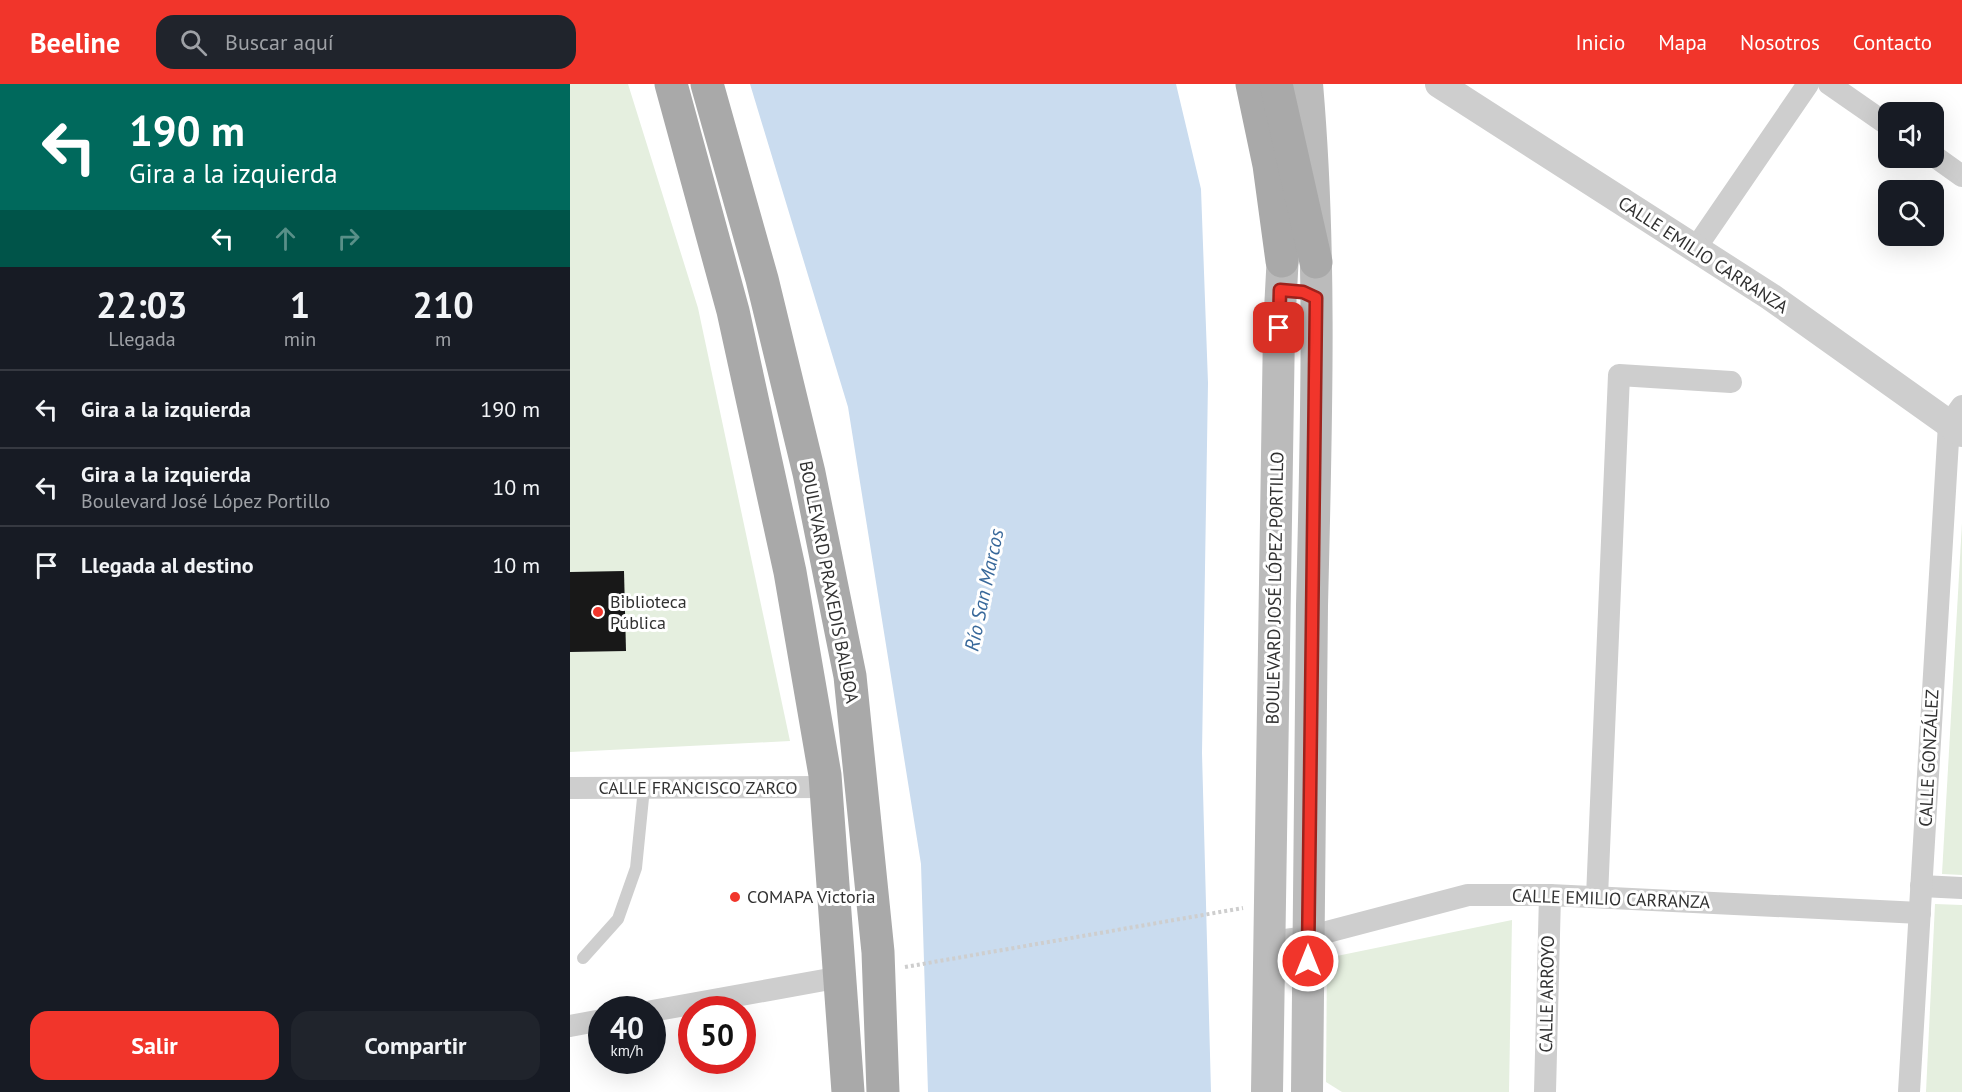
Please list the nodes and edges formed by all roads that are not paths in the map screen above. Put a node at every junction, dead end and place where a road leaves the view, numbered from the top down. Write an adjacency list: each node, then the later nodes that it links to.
1 (671, 84): 21 (main road, BOULEVARD PRAXEDIS BALBOA)
2 (707, 84): 20 (main road, BOULEVARD PRAXEDIS BALBOA)
3 (1252, 84): 16 (main road)
4 (1276, 84): 11 (main road)
5 (1291, 84): 11 (main road, BOULEVARD JOSÉ LÓPEZ PORTILLO)
6 (1307, 84): 15 (main road, BOULEVARD JOSÉ LÓPEZ PORTILLO)
7 (1439, 84): 14 (street, CALLE EMILIO CARRANZA)
8 (1808, 84): 14 (street)
9 (1830, 84): 10 (street)
10 (1878, 118)
11 (1291, 145): 15 (main road); 16 (main road, BOULEVARD JOSÉ LÓPEZ PORTILLO)
12 (1944, 163): 13 (street)
13 (1962, 176)
14 (1695, 249): 19 (street, CALLE EMILIO CARRANZA)
15 (1316, 262): 17 (main road, BOULEVARD JOSÉ LÓPEZ PORTILLO)
16 (1281, 276): 17 (main road); 31 (main road, BOULEVARD JOSÉ LÓPEZ PORTILLO)
17 (1316, 298): 30 (main road, BOULEVARD JOSÉ LÓPEZ PORTILLO)
18 (1731, 382): 28 (street)
19 (1958, 421): 25 (street, CALLE GONZÁLEZ)
20 (803, 447): 21 (main road); 38 (main road, BOULEVARD PRAXEDIS BALBOA)
21 (765, 456): 22 (main road, BOULEVARD PRAXEDIS BALBOA)
22 (826, 787): 24 (street, CALLE FRANCISCO ZARCO); 33 (main road, BOULEVARD PRAXEDIS BALBOA)
23 (570, 788): 24 (street, CALLE FRANCISCO ZARCO)
24 (644, 788): 32 (lane)
25 (1921, 886): 26 (street); 29 (street, CALLE GONZÁLEZ)
26 (1962, 888)
27 (1550, 895): 28 (street, CALLE EMILIO CARRANZA); 30 (street, CALLE EMILIO CARRANZA); 41 (street, CALLE ARROYO)
28 (1597, 897): 29 (street, CALLE EMILIO CARRANZA)
29 (1920, 913): 42 (street, CALLE GONZÁLEZ)
30 (1308, 937): 31 (street, CALLE EMILIO CARRANZA); 40 (main road, BOULEVARD JOSÉ LÓPEZ PORTILLO)
31 (1269, 942): 39 (main road, BOULEVARD JOSÉ LÓPEZ PORTILLO)
32 (583, 958)
33 (841, 977): 34 (street); 37 (main road, BOULEVARD PRAXEDIS BALBOA)
34 (666, 1008)
35 (588, 1023): 36 (street)
36 (570, 1026)
37 (848, 1092)
38 (883, 1092)
39 (1267, 1092)
40 (1307, 1092)
41 (1545, 1092)
42 (1909, 1092)

